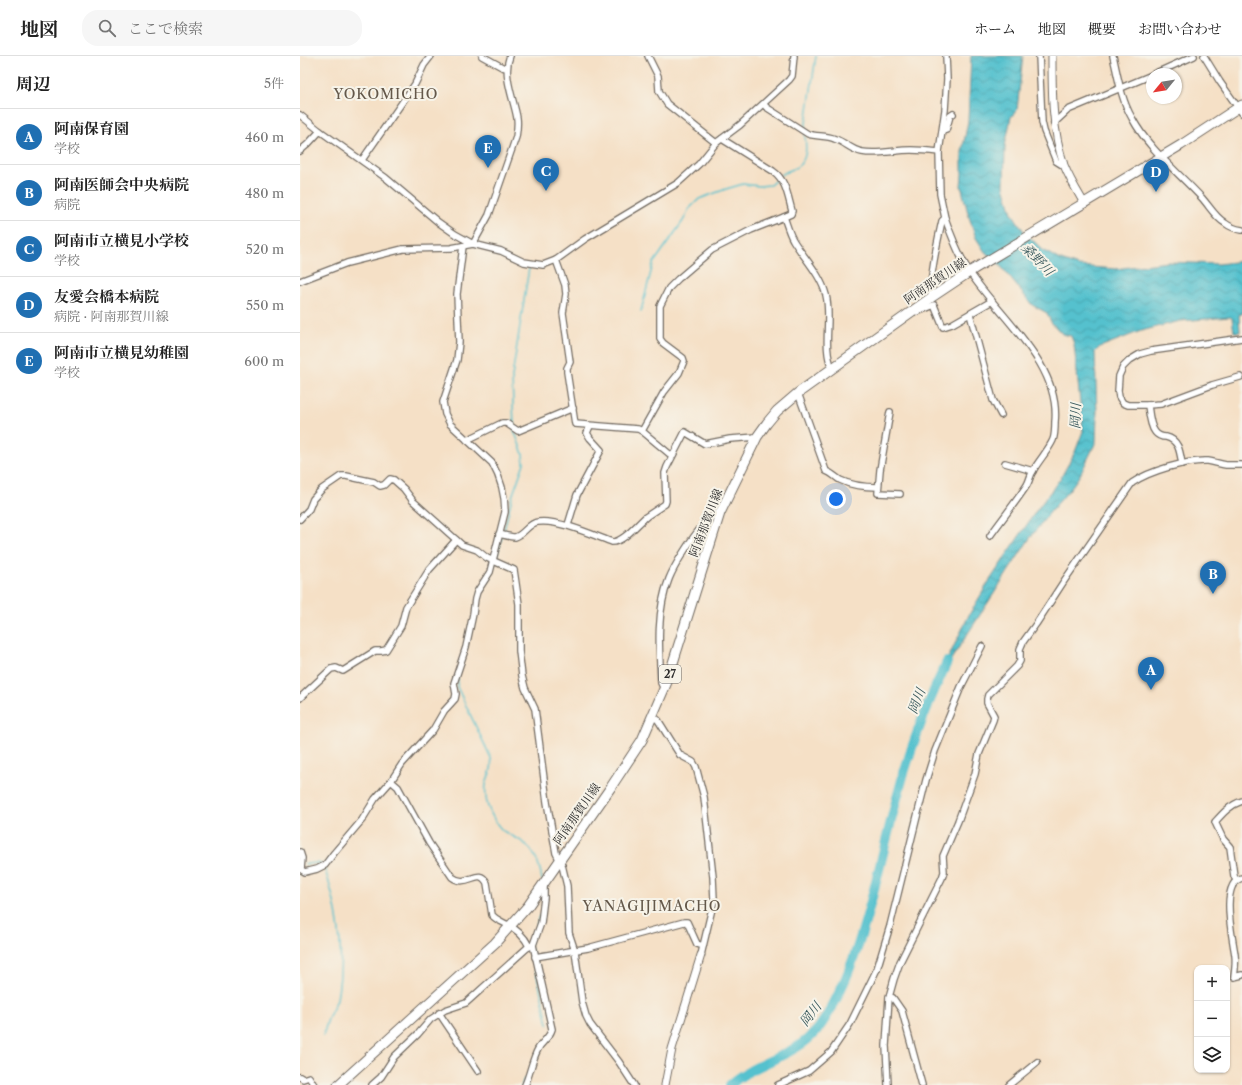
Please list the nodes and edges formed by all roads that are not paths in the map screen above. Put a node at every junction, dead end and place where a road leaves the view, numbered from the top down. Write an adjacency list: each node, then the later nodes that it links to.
1 (431, 56): 27 (street)
2 (482, 56): 12 (street)
3 (510, 56): 12 (street)
4 (648, 56): 23 (street)
5 (794, 56): 16 (street)
6 (946, 56): 25 (street)
7 (1039, 56): 28 (street)
8 (1052, 56): 20 (street)
9 (1113, 56): 15 (street)
10 (1194, 56): 13 (street)
11 (1204, 56): 17 (street)
12 (507, 68): 33 (street)
13 (1168, 68)
14 (1146, 78): 15 (street)
15 (1121, 89): 20 (street); 26 (street)
16 (764, 104): 22 (street); 25 (street)
17 (1240, 108): 26 (main road, 阿南那賀川線 / 27)
18 (953, 114): 25 (street)
19 (300, 115): 21 (street)
20 (1054, 123): 28 (street)
21 (320, 131): 24 (street); 27 (street)
22 (722, 139): 23 (street); 30 (street)
23 (716, 143): 35 (street)
24 (300, 151)
25 (939, 152): 31 (street)
26 (1161, 157): 29 (main road, 阿南那賀川線 / 27); 32 (street)
27 (362, 160): 33 (street)
28 (1064, 166): 29 (street)
29 (1080, 205): 36 (main road, 阿南那賀川線 / 27)
30 (784, 217): 43 (street); 51 (street)
31 (945, 218): 36 (street); 38 (street)
32 (1242, 230)
33 (473, 244): 34 (street); 35 (street)
34 (463, 246): 37 (street); 53 (street)
35 (556, 260): 47 (street)
36 (974, 269): 38 (main road, 阿南那賀川線 / 27); 39 (street)
37 (300, 281)
38 (932, 297): 40 (main road, 阿南那賀川線 / 27)
39 (992, 301): 41 (street); 58 (street)
40 (912, 310): 41 (street); 43 (main road, 阿南那賀川線 / 27)
41 (970, 314): 49 (street)
42 (1242, 338): 46 (street)
43 (832, 368): 45 (main road, 阿南那賀川線 / 27)
44 (1240, 377): 46 (street)
45 (798, 393): 52 (main road, 阿南那賀川線 / 27); 59 (street)
46 (1148, 405): 56 (street)
47 (573, 408): 50 (street); 53 (street)
48 (890, 412): 59 (street)
49 (1001, 415)
50 (590, 426): 51 (street); 63 (street)
51 (642, 431): 54 (street)
52 (757, 437): 54 (street); 61 (main road, 阿南那賀川線 / 27)
53 (467, 440): 64 (street)
54 (672, 456): 63 (street)
55 (1005, 462): 58 (street)
56 (1182, 464): 57 (street); 86 (street)
57 (1242, 465)
58 (1033, 471): 65 (street)
59 (878, 487): 60 (street)
60 (900, 494)
61 (720, 513): 69 (main road, 阿南那賀川線 / 27); 69 (street)
62 (300, 519): 66 (street)
63 (568, 525): 64 (street)
64 (502, 535): 67 (street)
65 (990, 536)
66 (456, 540): 67 (street); 70 (street)
67 (495, 561): 72 (street); 75 (street)
68 (982, 646): 97 (street)
69 (664, 690): 71 (main road, 阿南那賀川線 / 27)
70 (300, 698)
71 (653, 716): 75 (main road, 阿南那賀川線 / 27); 81 (street)
72 (391, 781): 76 (street); 79 (street)
73 (1242, 801): 77 (street)
74 (300, 852): 76 (street)
75 (560, 861): 78 (main road, 阿南那賀川線 / 27); 82 (street)
76 (300, 869)
77 (1239, 879): 85 (street)
78 (544, 882): 79 (main road, 阿南那賀川線 / 27); 80 (street)
79 (512, 926): 80 (street); 92 (main road, 阿南那賀川線 / 27)
80 (531, 946): 84 (street); 87 (street)
81 (703, 946): 82 (street); 83 (street)
82 (575, 951): 84 (street); 95 (street)
83 (701, 955): 96 (street)
84 (535, 957): 94 (street)
85 (1242, 975)
86 (889, 997): 98 (street); 99 (street)
87 (439, 1013): 89 (street); 93 (street)
88 (1037, 1062): 100 (street)
89 (478, 1071)
90 (300, 1077): 91 (street)
91 (314, 1085)
92 (338, 1085)
93 (372, 1085)
94 (525, 1085)
95 (634, 1085)
96 (665, 1085)
97 (778, 1085)
98 (888, 1085)
99 (922, 1085)
100 (1008, 1085)

